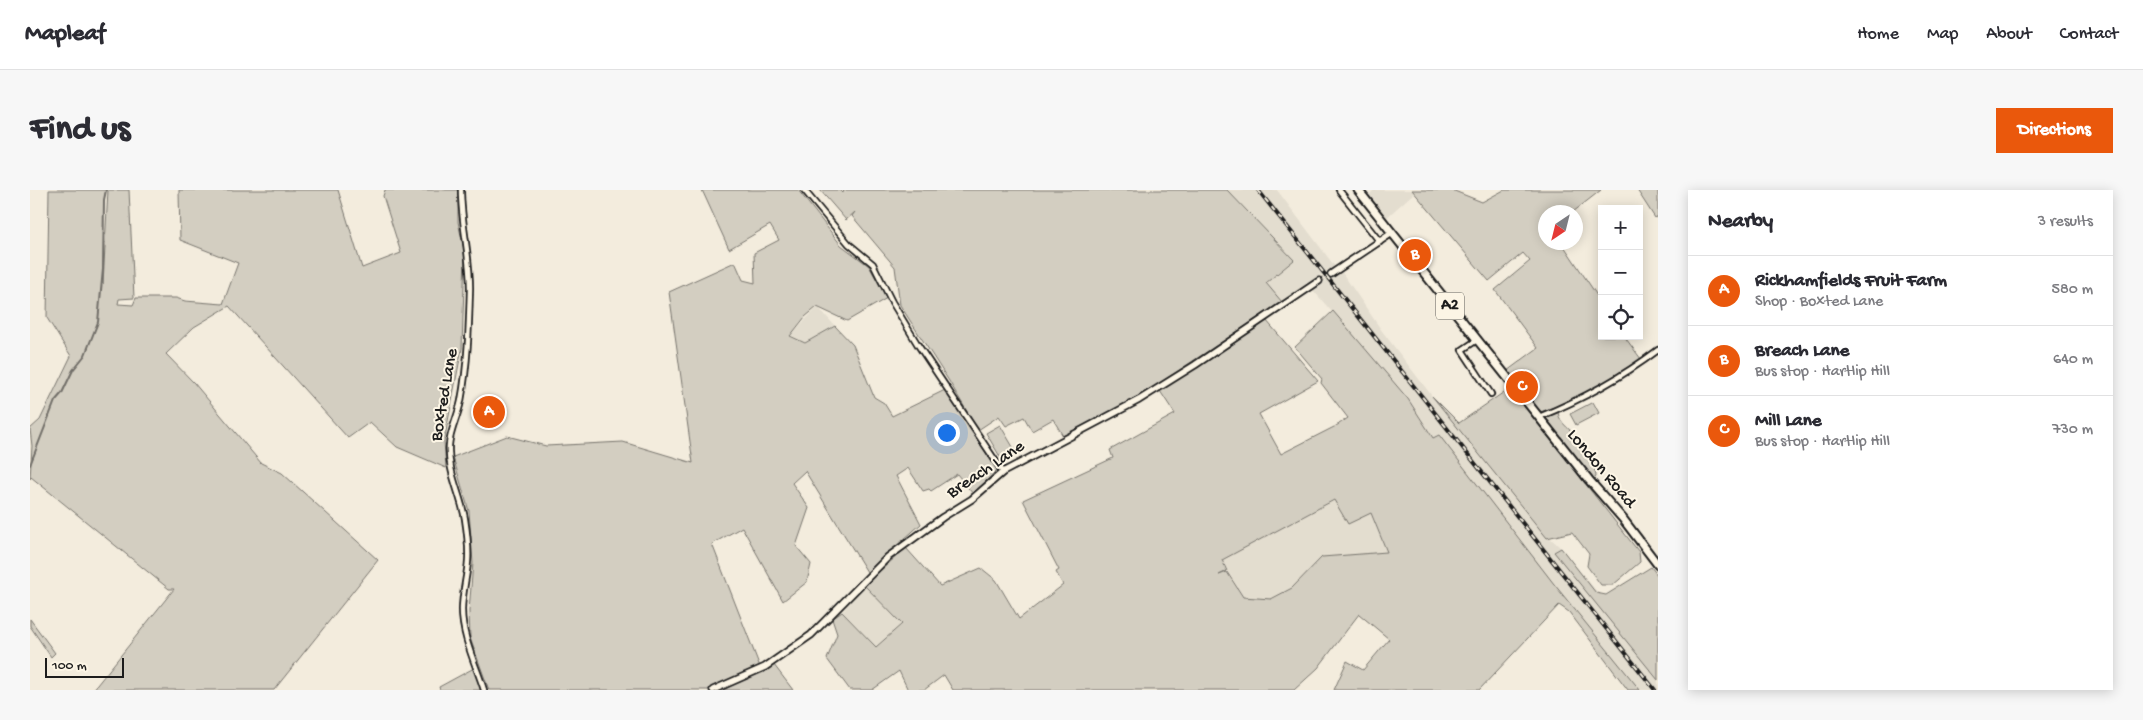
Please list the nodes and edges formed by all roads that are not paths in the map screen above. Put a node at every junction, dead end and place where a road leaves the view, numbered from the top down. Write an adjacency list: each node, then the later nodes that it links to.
1 (461, 190): 15 (street, Boxted Lane)
2 (804, 190): 13 (street)
3 (1340, 190): 6 (street)
4 (1362, 192): 5 (main road, A2)
5 (1392, 233): 6 (street); 9 (main road, A2)
6 (1380, 242): 7 (street)
7 (1331, 274)
8 (1319, 281): 13 (street, Breach Lane)
9 (1477, 340): 11 (street); 12 (main road, A2)
10 (1658, 350): 12 (street)
11 (1491, 394)
12 (1539, 417): 14 (main road, London Road / A2)
13 (1003, 472): 16 (street, Breach Lane)
14 (1658, 565)
15 (484, 690)
16 (712, 690)

